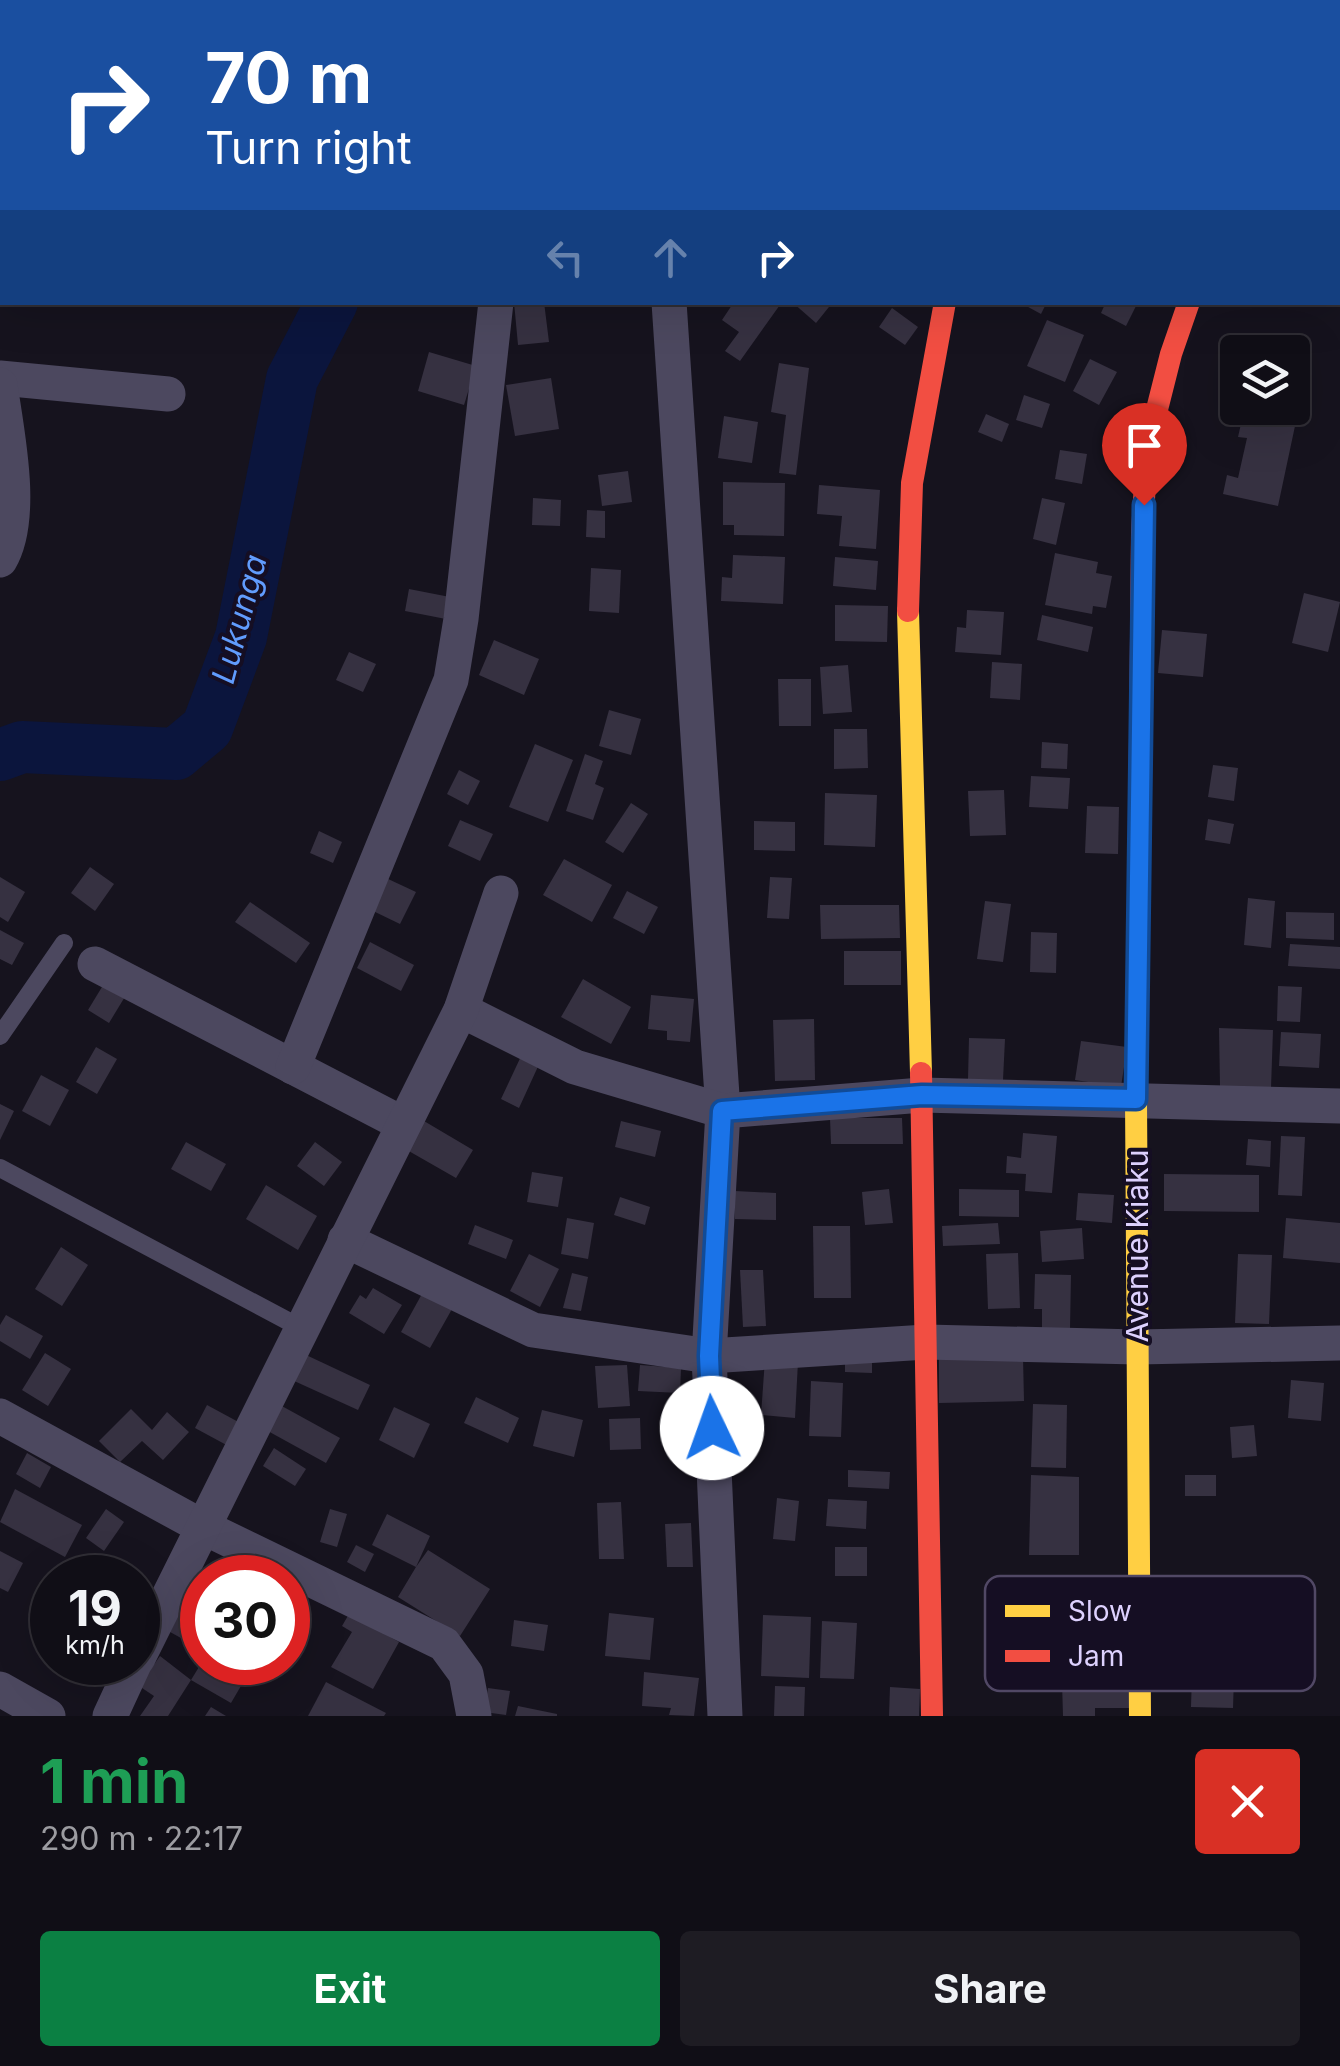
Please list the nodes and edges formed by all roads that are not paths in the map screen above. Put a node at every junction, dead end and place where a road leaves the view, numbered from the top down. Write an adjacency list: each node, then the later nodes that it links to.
1 (496, 305): 13 (street)
2 (668, 305): 17 (street)
3 (944, 305): 14 (street)
4 (1188, 305): 15 (street, Avenue Kiaku)
5 (0, 382): 6 (street); 7 (street)
6 (168, 394)
7 (0, 560)
8 (501, 893): 11 (street)
9 (64, 943): 12 (lane)
10 (95, 964): 13 (street)
11 (461, 1010): 17 (street); 18 (street)
12 (0, 1036)
13 (292, 1067): 18 (street)
14 (922, 1095): 15 (street); 17 (street); 22 (street)
15 (1136, 1099): 16 (street); 24 (street, Avenue Kiaku)
16 (1340, 1106)
17 (722, 1111): 25 (street)
18 (404, 1124): 20 (street)
19 (0, 1168): 21 (lane)
20 (345, 1240): 21 (street); 25 (street)
21 (301, 1328): 27 (street)
22 (926, 1342): 24 (street); 25 (street); 37 (street)
23 (1340, 1342): 24 (street)
24 (1138, 1347): 28 (street, Avenue Kiaku)
25 (709, 1356): 36 (street)
26 (0, 1416): 27 (street)
27 (201, 1526): 29 (street); 35 (street)
28 (1139, 1576)
29 (160, 1611)
30 (124, 1685): 34 (street)
31 (0, 1689): 33 (street)
32 (1140, 1691): 38 (street, Avenue Kiaku)
33 (43, 1715)
34 (110, 1716)
35 (474, 1716)
36 (725, 1716)
37 (932, 1716)
38 (1140, 1716)

